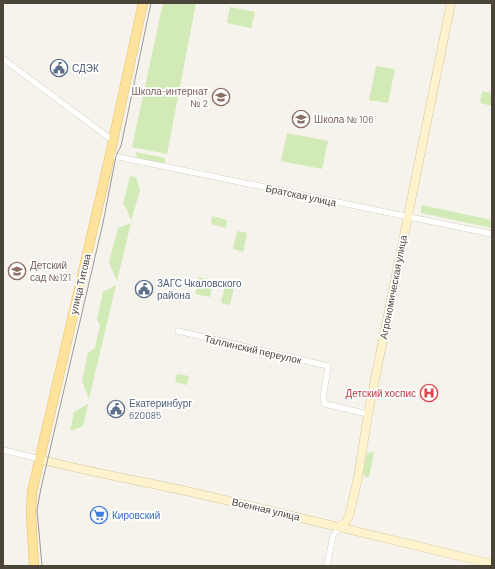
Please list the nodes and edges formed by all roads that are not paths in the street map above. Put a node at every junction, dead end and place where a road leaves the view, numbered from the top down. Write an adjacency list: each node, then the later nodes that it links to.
1 (143, 3): 4 (main road, улица Титова)
2 (451, 3): 6 (street, Агрономическая улица)
3 (3, 59): 4 (street)
4 (112, 140): 5 (main road, улица Титова)
5 (109, 155): 6 (street, Братская улица); 11 (main road, улица Титова)
6 (408, 216): 7 (street, Братская улица); 9 (street, Агрономическая улица)
7 (492, 234)
8 (178, 331): 9 (street, Таллинский переулок)
9 (368, 414): 12 (street, Агрономическая улица)
10 (3, 450): 11 (street)
11 (39, 459): 12 (street, Военная улица); 14 (main road, улица Титова)
12 (340, 526): 13 (street, Военная улица); 15 (street, Агрономическая улица)
13 (492, 564)
14 (34, 566)
15 (327, 566)

